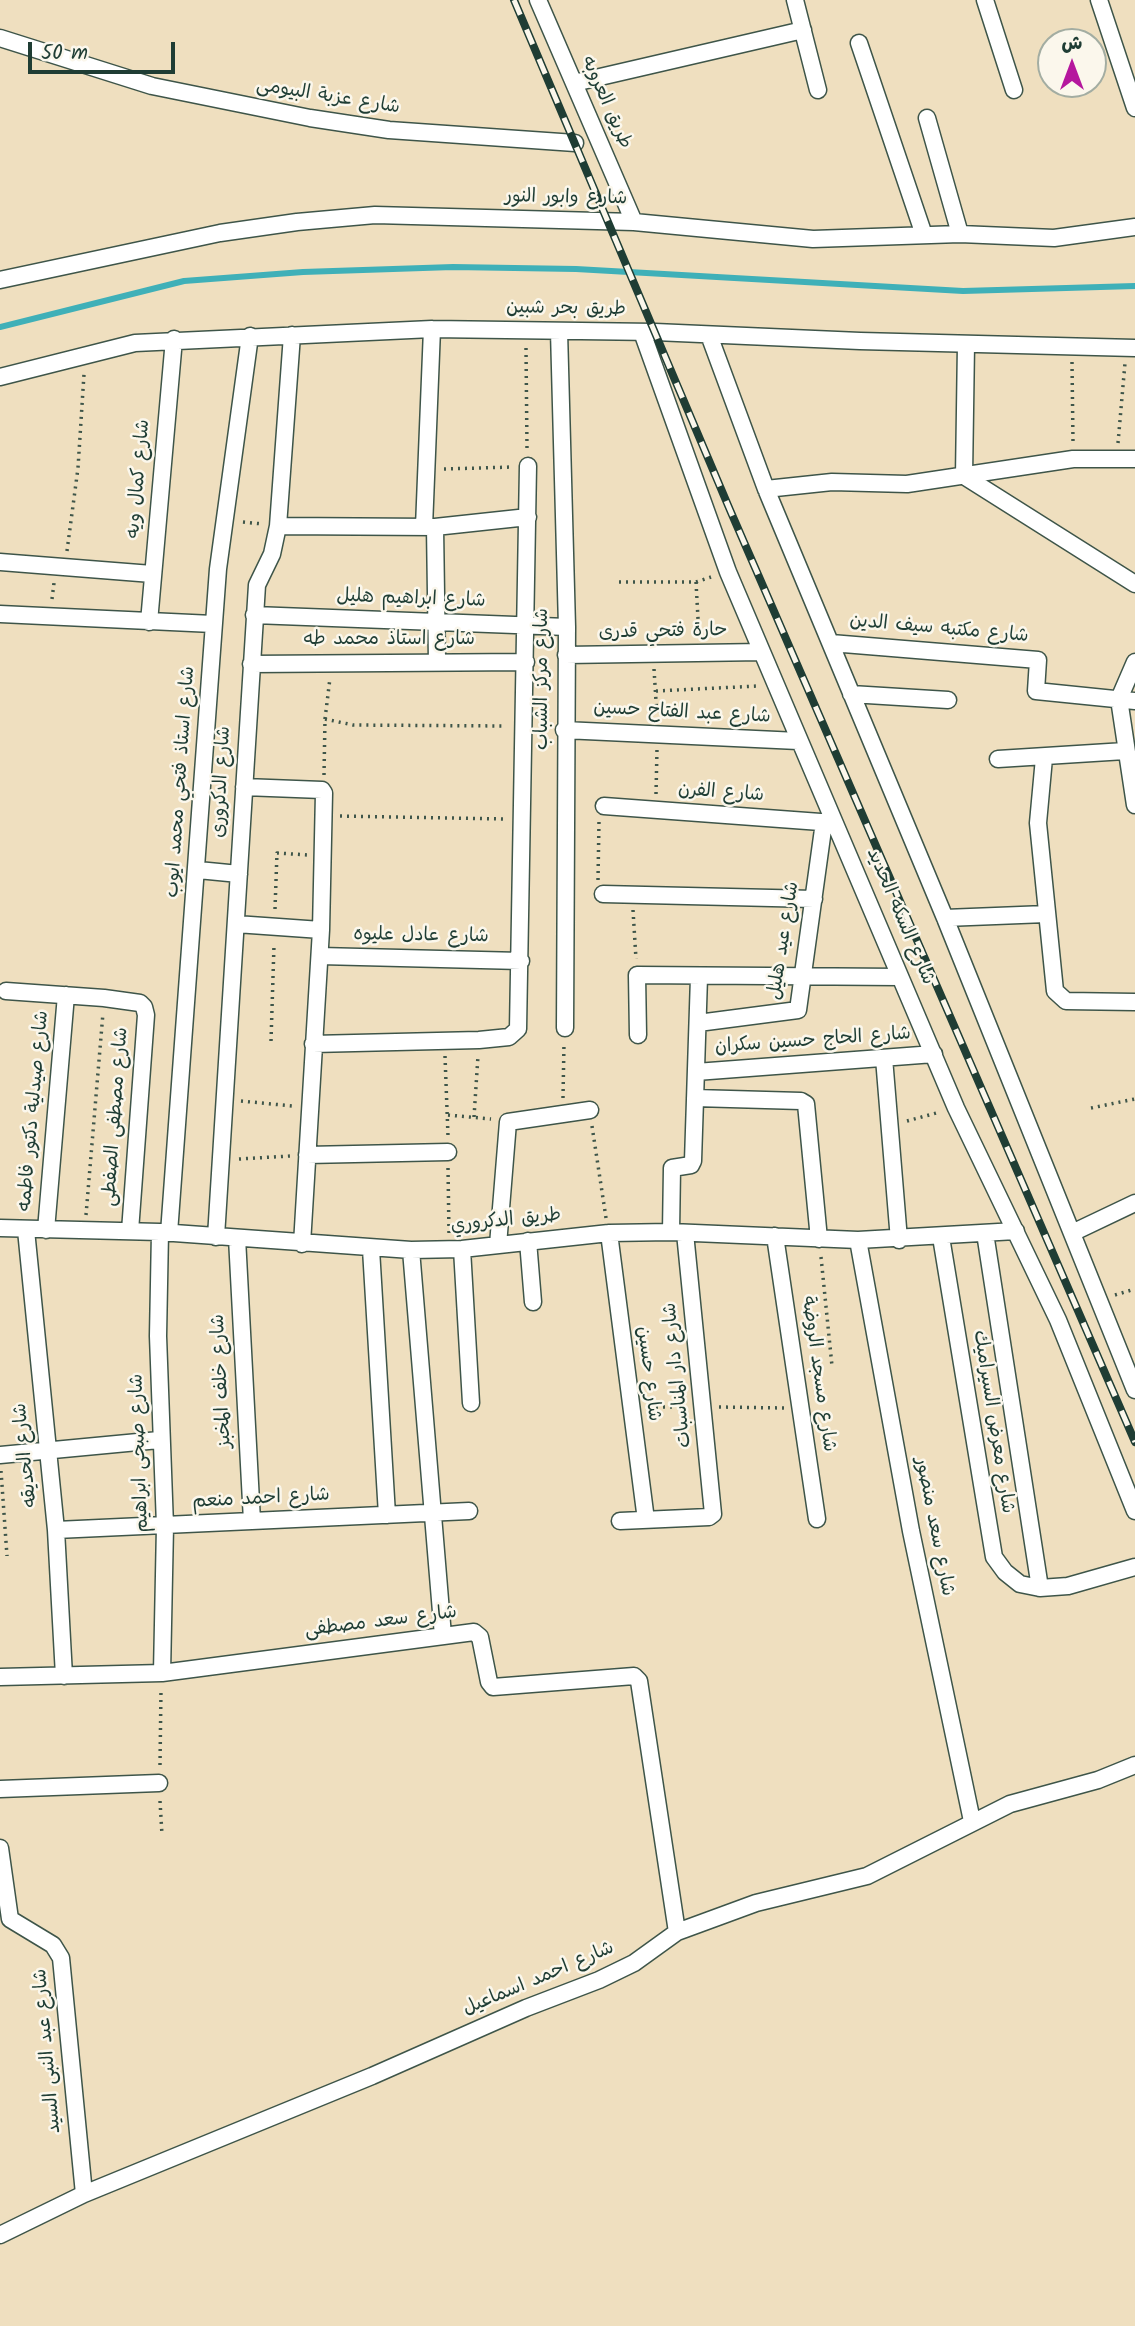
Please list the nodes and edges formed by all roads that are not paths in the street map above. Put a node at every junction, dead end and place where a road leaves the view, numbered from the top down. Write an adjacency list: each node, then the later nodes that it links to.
1 (538, 0): 8 (street, طريق العروبه)
2 (794, 0): 5 (street)
3 (985, 0): 10 (street)
4 (1099, 0): 11 (street)
5 (803, 30): 8 (street); 9 (street)
6 (0, 38): 13 (street, شارع عزبة البيومى)
7 (859, 43): 17 (street)
8 (574, 83): 14 (street, طريق العروبه)
9 (818, 90)
10 (1014, 90)
11 (1135, 108)
12 (927, 118): 16 (street)
13 (575, 143)
14 (635, 222): 17 (street, شارع وابور النور); 18 (street, شارع وابور النور)
15 (1135, 227): 16 (street, شارع وابور النور)
16 (960, 234): 17 (street, شارع وابور النور)
17 (924, 235)
18 (0, 280)
19 (432, 329): 20 (street, طريق بحر شبين); 22 (street, طريق بحر شبين); 35 (street)
20 (559, 331): 21 (street, طريق بحر شبين); 45 (street, شارع مركز الشباب)
21 (642, 332): 23 (street, طريق بحر شبين); 47 (street, شارع السكه الحديد)
22 (292, 335): 24 (street, طريق بحر شبين); 34 (street, شارع الدكرورى)
23 (709, 335): 26 (street, طريق بحر شبين); 32 (street)
24 (250, 336): 25 (street, طريق بحر شبين); 43 (street, شارع استاذ فتحي محمد ايوب)
25 (174, 339): 28 (street, طريق بحر شبين); 37 (street, شارع كمال ويه)
26 (966, 344): 27 (street, طريق بحر شبين); 31 (street)
27 (1130, 347)
28 (0, 377)
29 (1135, 459): 31 (street)
30 (528, 466): 33 (street)
31 (964, 476): 32 (street); 38 (street)
32 (766, 489): 46 (street)
33 (528, 517): 35 (street); 44 (street)
34 (278, 526): 35 (street); 40 (street, شارع الدكرورى)
35 (429, 527): 42 (street)
36 (0, 562): 37 (street)
37 (152, 574): 41 (street, شارع كمال ويه)
38 (1135, 584)
39 (0, 614): 41 (street)
40 (254, 615): 42 (street, شارع ابراهيم هليل); 52 (street, شارع الدكرورى)
41 (149, 622): 43 (street)
42 (437, 622): 44 (street, شارع ابراهيم هليل); 49 (street)
43 (214, 624): 65 (street, شارع استاذ فتحي محمد ايوب)
44 (527, 625): 45 (street, شارع ابراهيم هليل); 50 (street)
45 (567, 626): 48 (street, شارع مركز الشباب)
46 (831, 643): 53 (street); 55 (street, شارع مكتبه سيف الدين)
47 (762, 652): 48 (street, حارة فتحي قدرى); 57 (street, شارع السكه الحديد)
48 (566, 655): 56 (street, شارع مركز الشباب)
49 (437, 662): 50 (street, شارع استاذ محمد طه); 52 (street, شارع استاذ محمد طه)
50 (527, 662): 74 (street)
51 (1135, 662): 55 (street)
52 (251, 664): 61 (street, شارع الدكرورى)
53 (851, 694): 54 (street); 70 (street)
54 (948, 700)
55 (1127, 700): 58 (street)
56 (564, 730): 57 (street, شارع عبد الفتاح حسين); 82 (street, شارع مركز الشباب)
57 (798, 741): 64 (street, شارع السكه الحديد)
58 (1125, 751): 59 (street); 62 (street)
59 (1044, 758): 60 (street); 69 (street)
60 (998, 760)
61 (244, 787): 66 (street, شارع الدكرورى); 72 (street)
62 (1135, 805)
63 (604, 806): 64 (street, شارع الفرن)
64 (830, 822): 68 (street, شارع عيد هليل); 75 (street, شارع السكه الحديد)
65 (198, 870): 66 (street); 98 (street, شارع استاذ فتحي محمد ايوب)
66 (239, 874): 71 (street, شارع الدكرورى)
67 (603, 894): 68 (street)
68 (814, 899): 77 (street, شارع عيد هليل)
69 (1046, 914): 70 (street); 80 (street)
70 (945, 918): 102 (street)
71 (236, 924): 72 (street); 104 (street, شارع الدكرورى)
72 (321, 930): 73 (street)
73 (320, 956): 74 (street, شارع عادل عليوه); 84 (street)
74 (521, 961): 84 (street)
75 (900, 976): 77 (street); 85 (street, شارع السكه الحديد)
76 (699, 977): 77 (street); 81 (street); 83 (street)
77 (803, 978): 81 (street, شارع عيد هليل)
78 (6, 991): 79 (street)
79 (66, 995): 95 (street, شارع صيدلية دكتور فاطمه); 96 (street, شارع مصطفى الصفطى)
80 (1135, 1002)
81 (698, 1023): 87 (street)
82 (565, 1028)
83 (638, 1035)
84 (313, 1044): 91 (street)
85 (934, 1054): 86 (street, شارع الحاج حسين سكران); 97 (street, شارع السكه الحديد)
86 (884, 1058): 87 (street, شارع الحاج حسين سكران); 109 (street)
87 (696, 1072): 88 (street)
88 (695, 1098): 99 (street, شارع دار المناسبات); 107 (street)
89 (590, 1110): 112 (street)
90 (448, 1152): 91 (street)
91 (307, 1155): 111 (street)
92 (1135, 1203): 102 (street)
93 (0, 1228): 94 (street, طريق الدكروري)
94 (26, 1230): 95 (street, طريق الدكروري); 121 (street, شارع الحديقه)
95 (46, 1230): 96 (street, طريق الدكروري)
96 (130, 1231): 98 (street, طريق الدكروري)
97 (1016, 1231): 101 (street, طريق الدكروري); 124 (street, شارع السكه الحديد)
98 (165, 1232): 104 (street, طريق الدكروري); 120 (street, شارع صبحى ابراهيم)
99 (678, 1232): 100 (street, طريق الدكروري); 103 (street, طريق الدكروري); 128 (street, شارع دار المناسبات)
100 (609, 1233): 110 (street, طريق الدكروري); 128 (street, شارع حسين)
101 (985, 1233): 105 (street, طريق الدكروري); 134 (street)
102 (1072, 1233): 117 (street)
103 (775, 1236): 107 (street, طريق الدكروري); 127 (street, شارع مسجد الروضة)
104 (216, 1237): 106 (street, طريق الدكروري)
105 (941, 1237): 109 (street, طريق الدكروري); 134 (street, شارع معرض السيراميك)
106 (237, 1238): 111 (street, طريق الدكروري); 129 (street, شارع خلف المخبز)
107 (819, 1239): 108 (street, طريق الدكروري)
108 (858, 1240): 109 (street, طريق الدكروري); 142 (street, شارع سعد منصور)
109 (899, 1240)
110 (528, 1241): 112 (street, طريق الدكروري); 116 (street)
111 (302, 1244): 113 (street, طريق الدكروري)
112 (499, 1245): 114 (street, طريق الدكروري)
113 (371, 1249): 115 (street, طريق الدكروري); 126 (street)
114 (455, 1249): 115 (street, طريق الدكروري); 119 (street)
115 (411, 1250): 125 (street)
116 (533, 1302)
117 (1128, 1354): 118 (street)
118 (1135, 1390)
119 (471, 1403)
120 (159, 1440): 121 (street); 131 (street, شارع صبحى ابراهيم)
121 (48, 1451): 122 (street); 132 (street, شارع الحديقه)
122 (0, 1455)
123 (468, 1511): 125 (street, شارع احمد منعم)
124 (1135, 1511)
125 (431, 1513): 126 (street, شارع احمد منعم); 135 (street)
126 (387, 1515): 129 (street, شارع احمد منعم)
127 (817, 1519)
128 (646, 1520): 130 (street)
129 (252, 1521): 131 (street, شارع احمد منعم)
130 (620, 1521)
131 (165, 1526): 132 (street, شارع احمد منعم); 136 (street, شارع صبحى ابراهيم)
132 (56, 1530): 137 (street, شارع الحديقه)
133 (1135, 1567): 134 (street)
134 (1040, 1588)
135 (443, 1636): 136 (street, شارع سعد مصطفى); 145 (street, شارع سعد مصطفى)
136 (162, 1673): 137 (street, شارع سعد مصطفى)
137 (64, 1676): 138 (street, شارع سعد مصطفى)
138 (0, 1677)
139 (1135, 1765): 142 (street, شارع احمد اسماعيل)
140 (159, 1783): 141 (street)
141 (0, 1789)
142 (972, 1821): 145 (street, شارع احمد اسماعيل)
143 (0, 1848): 144 (street, شارع عبد النبى السيد)
144 (5, 1920): 146 (street, شارع عبد النبى السيد)
145 (677, 1932): 146 (street, شارع احمد اسماعيل)
146 (84, 2194): 147 (street, شارع احمد اسماعيل)
147 (0, 2235)

